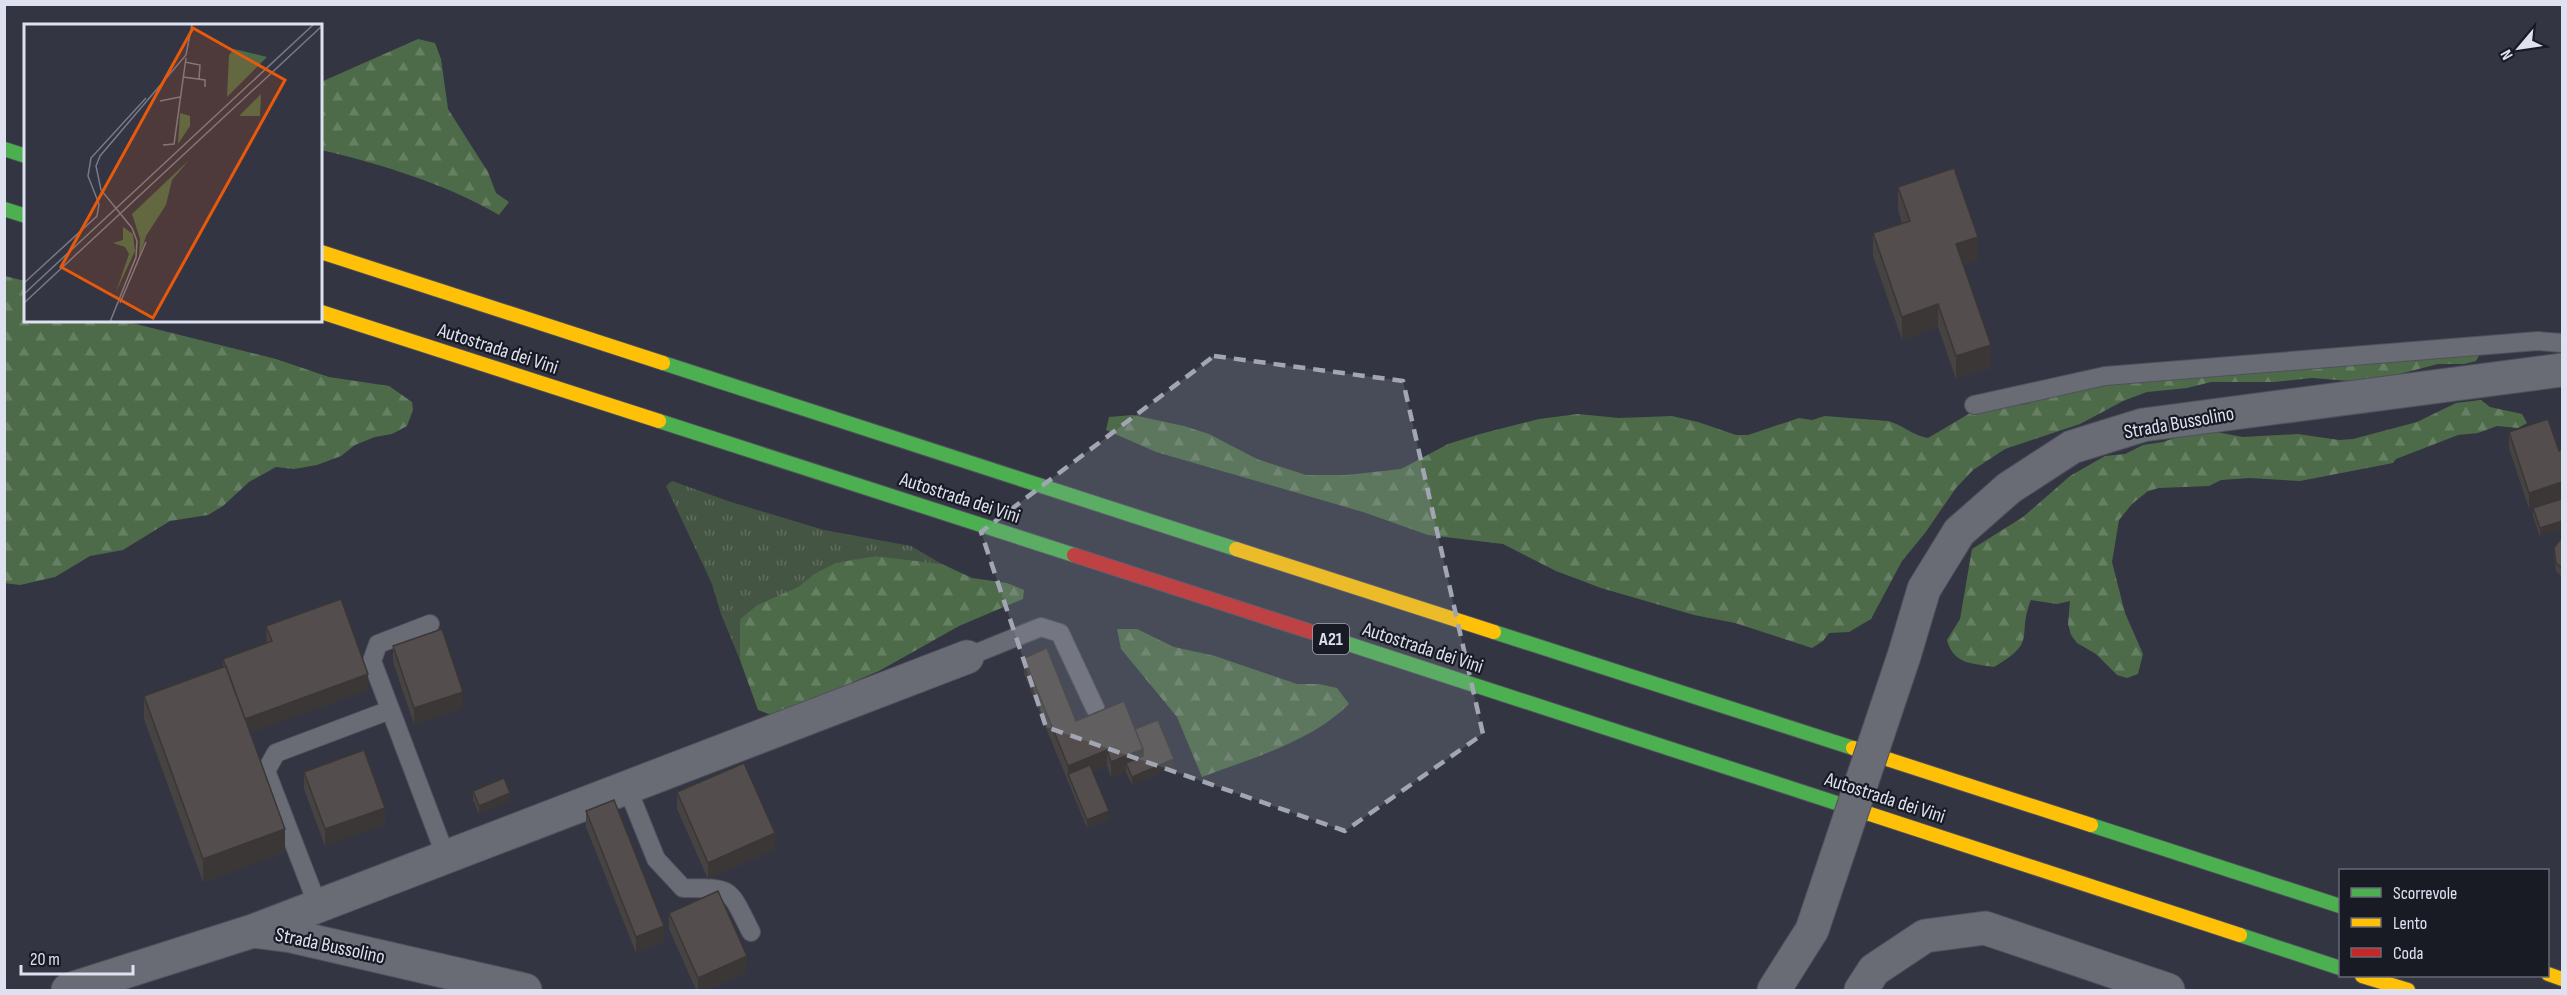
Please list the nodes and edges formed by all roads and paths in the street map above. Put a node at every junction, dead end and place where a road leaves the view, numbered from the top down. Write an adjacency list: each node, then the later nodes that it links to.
1 (4, 149): 2 (highway)
2 (24, 155)
3 (4, 209): 4 (highway)
4 (24, 215)
5 (322, 252): 17 (highway, Autostrada dei Vini)
6 (322, 312): 20 (highway, Autostrada dei Vini / A21)
7 (2562, 343): 9 (lane)
8 (2562, 370): 24 (street, Strada Bussolino, bridge)
9 (1974, 405)
10 (430, 624): 13 (lane)
11 (967, 657): 12 (lane); 14 (street)
12 (1095, 708)
13 (390, 710): 15 (lane); 16 (lane)
14 (627, 787): 15 (street); 19 (lane)
15 (446, 857): 16 (street)
16 (318, 906): 18 (street)
17 (2339, 906)
18 (253, 931): 22 (street, Strada Bussolino); 23 (street, Strada Bussolino)
19 (750, 932)
20 (2339, 968)
21 (2368, 977): 27 (highway)
22 (68, 990)
23 (525, 990)
24 (1774, 990)
25 (1861, 990): 26 (street)
26 (2168, 990)
27 (2408, 990)

